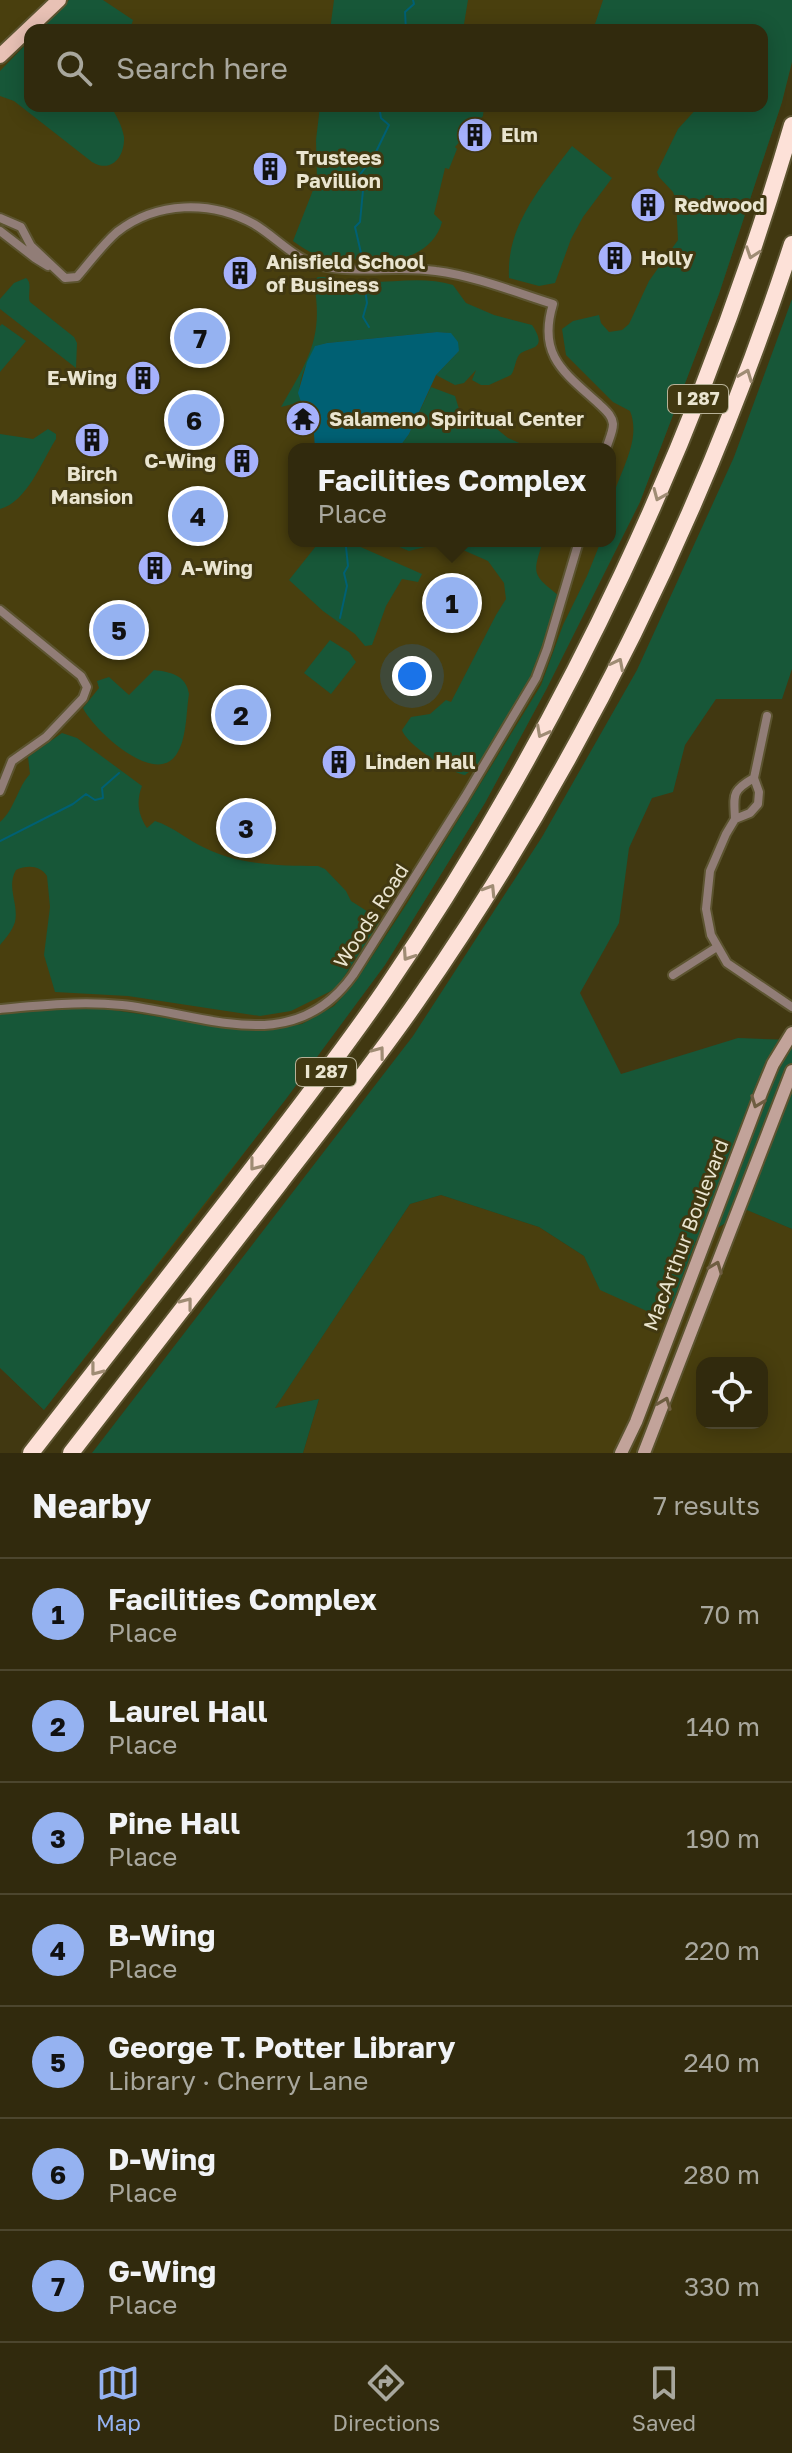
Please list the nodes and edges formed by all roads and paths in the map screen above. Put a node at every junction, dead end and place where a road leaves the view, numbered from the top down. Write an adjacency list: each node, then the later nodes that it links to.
1 (59, 0): 2 (main road)
2 (34, 24)
3 (24, 33): 4 (main road)
4 (0, 56)
5 (792, 125): 23 (highway, I 287, one-way to 23)
6 (0, 218): 9 (street)
7 (0, 231): 9 (street)
8 (792, 244): 24 (highway, I 287, one-way to 8)
9 (53, 268): 10 (street)
10 (608, 443)
11 (577, 547): 20 (street, Woods Road)
12 (0, 610): 15 (street)
13 (767, 716): 14 (street)
14 (754, 778): 16 (street); 16 (street)
15 (0, 791)
16 (735, 819): 17 (street)
17 (717, 947): 18 (street); 19 (street)
18 (673, 975)
19 (792, 1007)
20 (0, 1009)
21 (792, 1033): 25 (main road, MacArthur Boulevard, one-way to 25)
22 (792, 1071): 26 (main road, MacArthur Boulevard, one-way to 22)
23 (31, 1453)
24 (71, 1453)
25 (621, 1453)
26 (644, 1453)

